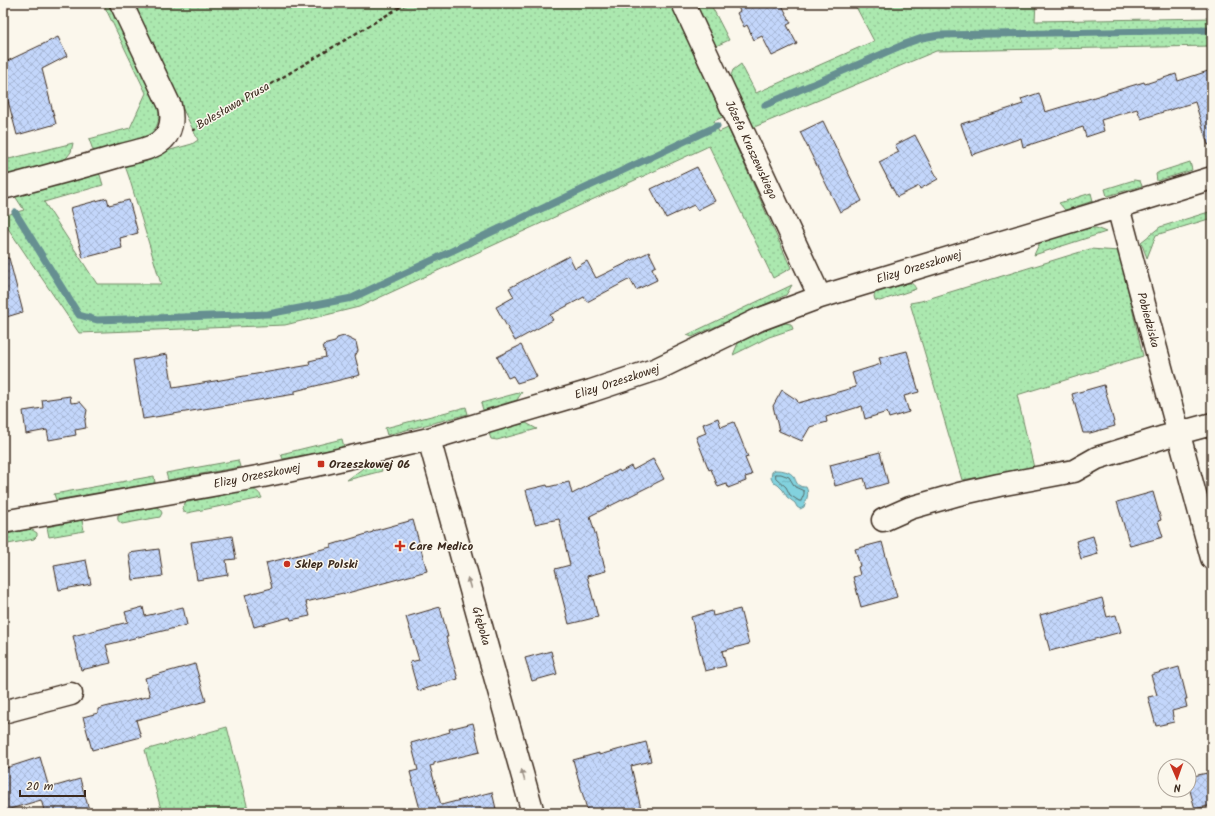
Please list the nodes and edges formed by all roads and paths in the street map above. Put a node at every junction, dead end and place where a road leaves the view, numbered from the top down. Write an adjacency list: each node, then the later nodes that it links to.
1 (121, 3): 4 (street)
2 (407, 3): 4 (path, Bolesława Prusa)
3 (683, 3): 8 (street, Józefa Kraszewskiego)
4 (168, 130): 6 (street)
5 (1212, 178): 7 (street, Elizy Orzeszkowej)
6 (3, 188)
7 (1118, 207): 8 (street, Elizy Orzeszkowej); 10 (street, Pobiedziska)
8 (820, 297): 11 (street, Elizy Orzeszkowej)
9 (1212, 424): 10 (street)
10 (1178, 434): 12 (street); 14 (street, Pobiedziska)
11 (429, 439): 13 (street, Elizy Orzeszkowej); 17 (street, Głęboka, one-way to 11)
12 (883, 520)
13 (3, 522)
14 (1212, 558)
15 (71, 694): 16 (street)
16 (3, 712)
17 (533, 813)

